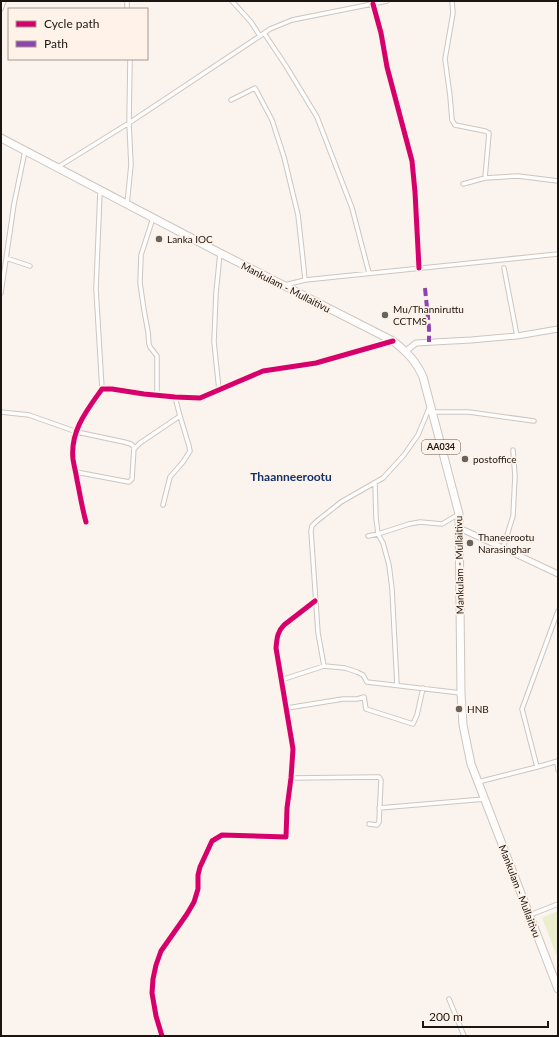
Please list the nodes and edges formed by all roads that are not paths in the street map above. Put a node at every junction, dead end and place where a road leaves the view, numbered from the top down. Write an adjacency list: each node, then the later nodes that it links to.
1 (4, 1): 6 (street)
2 (232, 1): 7 (street)
3 (387, 1): 5 (street)
4 (452, 1): 14 (street)
5 (373, 4): 7 (street); 24 (street)
6 (1, 9)
7 (262, 34): 10 (street); 26 (street)
8 (130, 60): 10 (street)
9 (231, 100): 27 (street)
10 (129, 123): 13 (street); 18 (street)
11 (1, 138): 12 (highway, Mankulam - Mullaitivu / AA034)
12 (25, 151): 13 (highway, Mankulam - Mullaitivu / AA034); 22 (street)
13 (58, 168): 17 (highway, Mankulam - Mullaitivu / AA034)
14 (485, 178): 15 (street); 16 (street)
15 (558, 181)
16 (463, 184)
17 (100, 190): 18 (highway, Mankulam - Mullaitivu / AA034); 34 (street)
18 (127, 204): 19 (highway, Mankulam - Mullaitivu / AA034)
19 (153, 218): 20 (highway, Mankulam - Mullaitivu / AA034); 36 (street)
20 (220, 254): 28 (highway, Mankulam - Mullaitivu / AA034); 35 (street)
21 (558, 254): 24 (street)
22 (6, 258): 23 (street); 29 (street)
23 (30, 266)
24 (419, 268): 26 (street)
25 (504, 268): 31 (street)
26 (369, 273): 27 (street)
27 (305, 280): 28 (street)
28 (282, 286): 32 (highway, Mankulam - Mullaitivu / AA034)
29 (1, 293)
30 (558, 329): 31 (street)
31 (517, 336): 33 (street)
32 (393, 341): 33 (highway, Mankulam - Mullaitivu / AA034); 35 (street)
33 (406, 350): 38 (highway, Mankulam - Mullaitivu / AA034)
34 (102, 389): 36 (street); 42 (street)
35 (219, 390): 37 (street)
36 (157, 396): 37 (street)
37 (175, 397): 40 (street)
38 (431, 408): 41 (street); 46 (street); 48 (highway, Mankulam - Mullaitivu / AA034)
39 (1, 412): 42 (street)
40 (180, 416): 43 (street); 47 (street)
41 (534, 421)
42 (77, 432): 43 (street); 45 (street)
43 (134, 449): 45 (street)
44 (513, 450): 53 (street)
45 (76, 472): 49 (street)
46 (375, 483): 51 (street); 55 (street)
47 (163, 505)
48 (459, 514): 50 (highway, Mankulam - Mullaitivu / AA034); 51 (street)
49 (86, 522)
50 (459, 528): 53 (street); 61 (highway, Mankulam - Mullaitivu / AA034)
51 (378, 534): 52 (street); 59 (street)
52 (368, 536)
53 (504, 548): 54 (street)
54 (558, 574)
55 (315, 601): 57 (street); 58 (street)
56 (558, 611): 64 (street)
57 (324, 666): 58 (street); 59 (street)
58 (281, 680): 62 (street)
59 (396, 685): 60 (street)
60 (423, 688): 61 (street); 62 (street)
61 (461, 693): 67 (highway, Mankulam - Mullaitivu / AA034)
62 (287, 708): 66 (street)
63 (558, 761): 64 (street); 65 (street)
64 (536, 767): 67 (street)
65 (558, 770)
66 (291, 778): 69 (street); 75 (street)
67 (478, 782): 68 (highway, Mankulam - Mullaitivu / AA034)
68 (484, 798): 69 (street); 72 (highway, Mankulam - Mullaitivu / AA034)
69 (379, 808): 70 (street)
70 (369, 824)
71 (558, 904): 72 (street)
72 (530, 916): 73 (highway, Mankulam - Mullaitivu / AA034)
73 (558, 989)
74 (450, 999): 76 (street)
75 (162, 1036)
76 (464, 1036)

